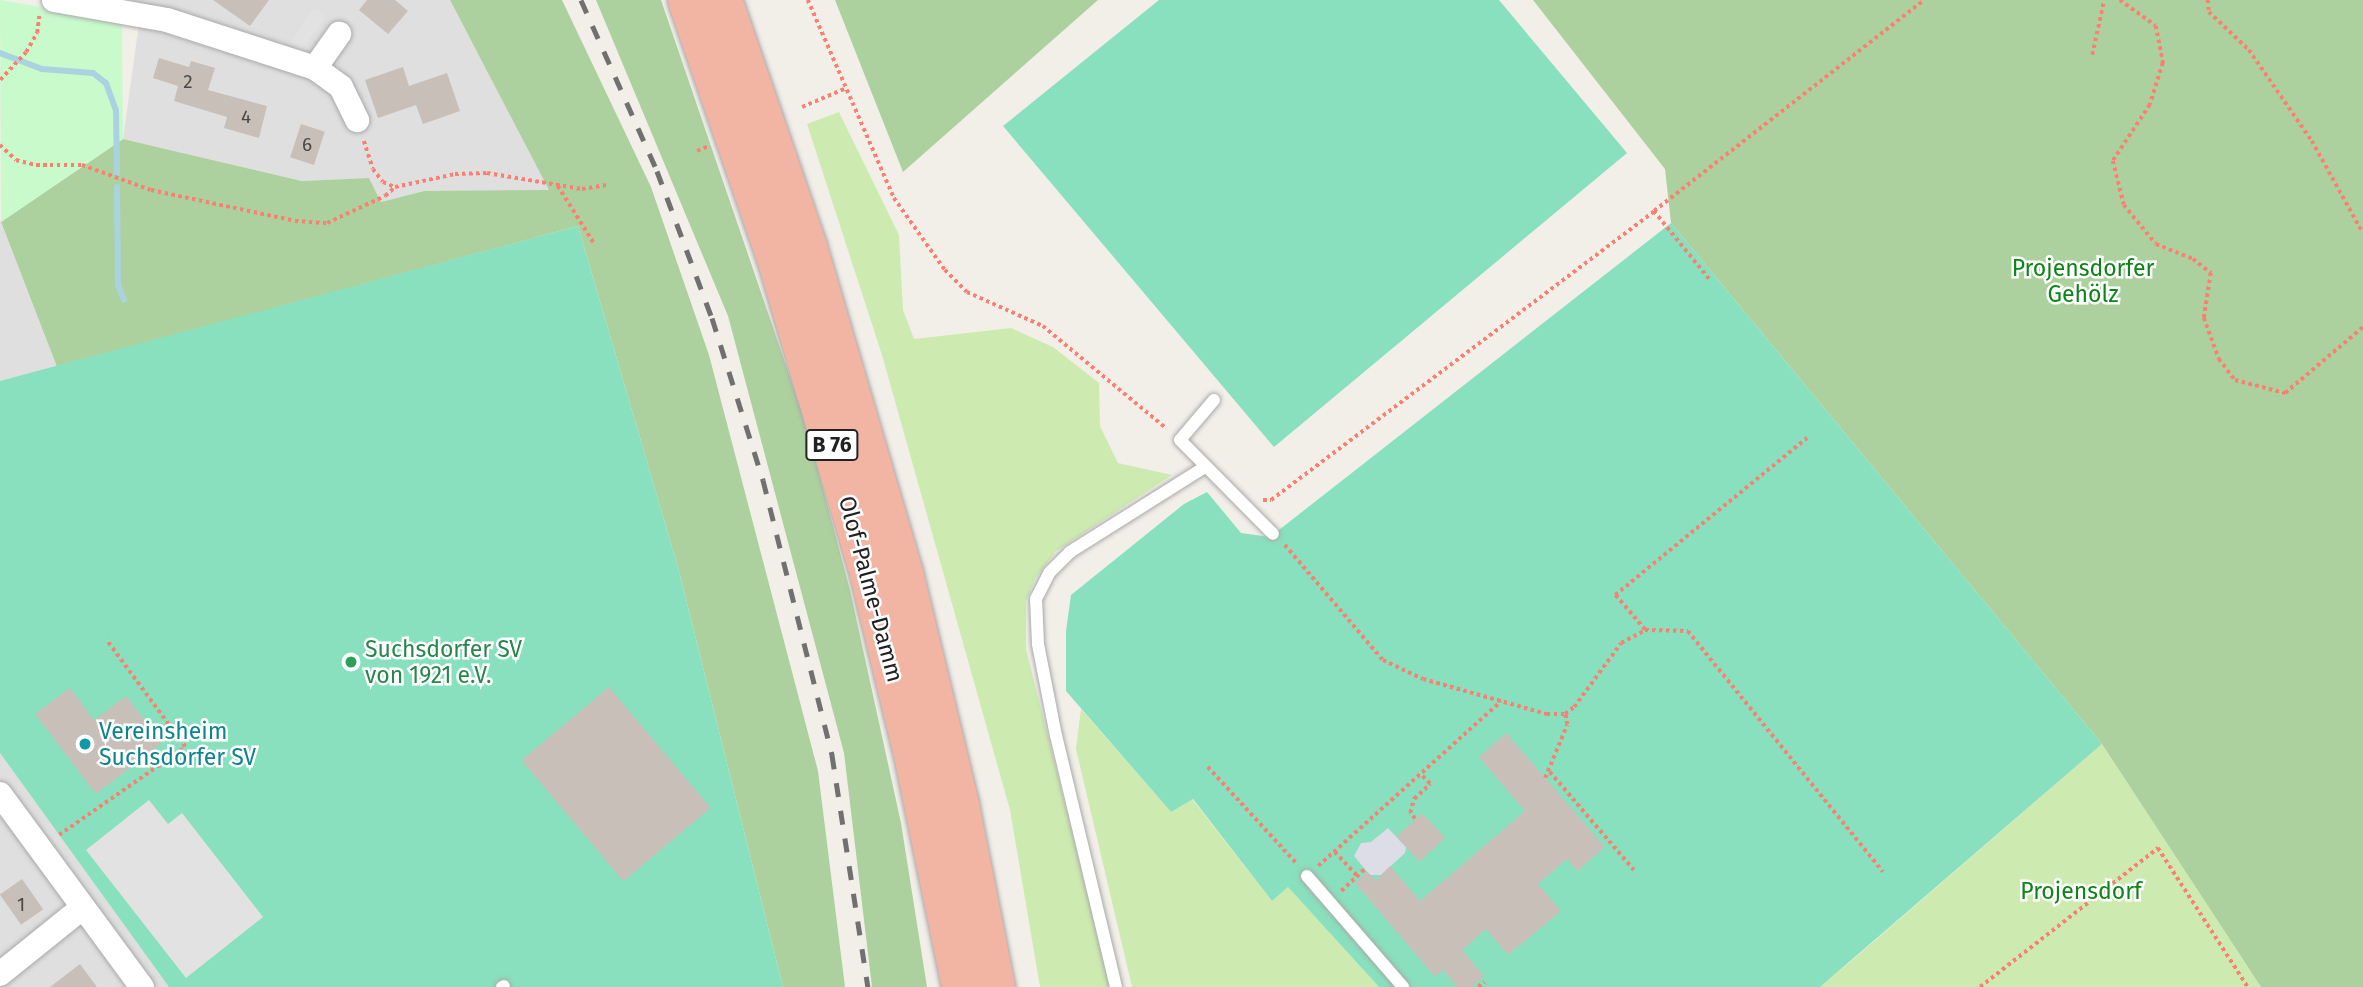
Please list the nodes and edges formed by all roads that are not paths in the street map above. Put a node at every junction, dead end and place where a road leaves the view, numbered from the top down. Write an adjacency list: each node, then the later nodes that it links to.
1 (687, 0): 15 (highway, Olof-Palme-Damm / B 76)
2 (723, 0): 16 (highway, Olof-Palme-Damm / B 76)
3 (47, 4): 5 (street)
4 (339, 34): 5 (street)
5 (315, 68): 6 (street)
6 (357, 120)
7 (1214, 400): 8 (lane)
8 (1206, 467): 9 (lane); 17 (lane)
9 (1273, 534)
10 (0, 794): 12 (street)
11 (1307, 876): 18 (lane)
12 (82, 908): 13 (street); 14 (street)
13 (0, 974)
14 (142, 987)
15 (961, 987)
16 (996, 987)
17 (1116, 987)
18 (1403, 987)

